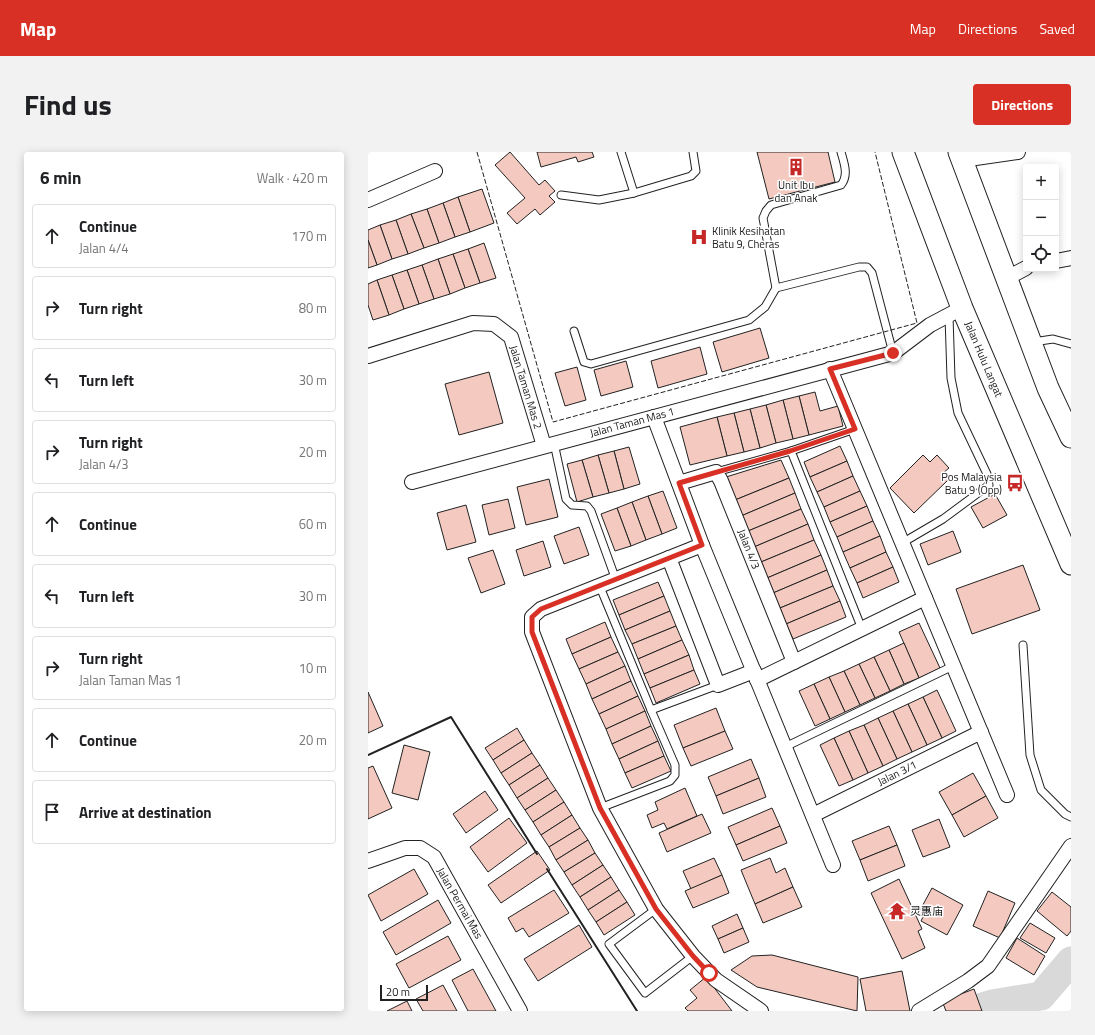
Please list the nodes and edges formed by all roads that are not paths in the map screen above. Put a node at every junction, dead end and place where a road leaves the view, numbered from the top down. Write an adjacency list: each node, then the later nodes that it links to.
1 (621, 152): 8 (lane)
2 (693, 152): 8 (lane)
3 (841, 152): 15 (lane)
4 (902, 152): 16 (main road, Jalan Hulu Langat)
5 (1018, 152): 6 (street)
6 (960, 156): 14 (main road)
7 (435, 171): 10 (street)
8 (634, 193): 9 (lane)
9 (561, 195)
10 (368, 200)
11 (1071, 258): 12 (street)
12 (1059, 260)
13 (1023, 270): 14 (street)
14 (1007, 278): 18 (main road)
15 (776, 288): 17 (lane); 20 (lane)
16 (955, 312): 20 (street); 31 (lane); 34 (main road, Jalan Hulu Langat)
17 (574, 331)
18 (1031, 342): 19 (lane); 25 (main road)
19 (1071, 344)
20 (893, 353): 22 (street, Jalan Taman Mas 1)
21 (368, 356): 26 (street, Jalan Taman Mas 2)
22 (830, 369): 23 (street, Jalan Taman Mas 1); 24 (street)
23 (654, 417): 26 (street, Jalan Taman Mas 1); 30 (street)
24 (855, 429): 27 (lane); 31 (street)
25 (1071, 437)
26 (549, 445): 29 (street, Jalan Taman Mas 1); 35 (lane)
27 (790, 451): 28 (lane); 38 (lane)
28 (716, 472): 30 (street); 40 (street, Jalan 4/3)
29 (412, 482)
30 (679, 483): 32 (street)
31 (902, 543): 37 (street)
32 (702, 545): 33 (street); 42 (street)
33 (669, 558): 35 (street); 43 (street)
34 (1071, 564)
35 (616, 580): 36 (street)
36 (600, 587): 44 (lane); 48 (street)
37 (925, 598): 38 (street); 41 (street)
38 (862, 629): 40 (street)
39 (1023, 645): 50 (lane)
40 (794, 662): 42 (street)
41 (953, 666): 45 (street); 46 (lane)
42 (756, 675): 43 (street); 46 (street)
43 (718, 685): 44 (lane)
44 (651, 710): 48 (lane)
45 (980, 732): 47 (street); 49 (street, Jalan 3/1)
46 (785, 747): 49 (street)
47 (1007, 794)
48 (600, 808): 54 (street)
49 (813, 815): 53 (street)
50 (1071, 816)
51 (1071, 846): 58 (street)
52 (368, 861): 56 (street, Jalan Permai Mas)
53 (834, 865)
54 (656, 909): 55 (street); 55 (lane)
55 (693, 956): 57 (street)
56 (520, 1011)
57 (761, 1011)
58 (919, 1011)

